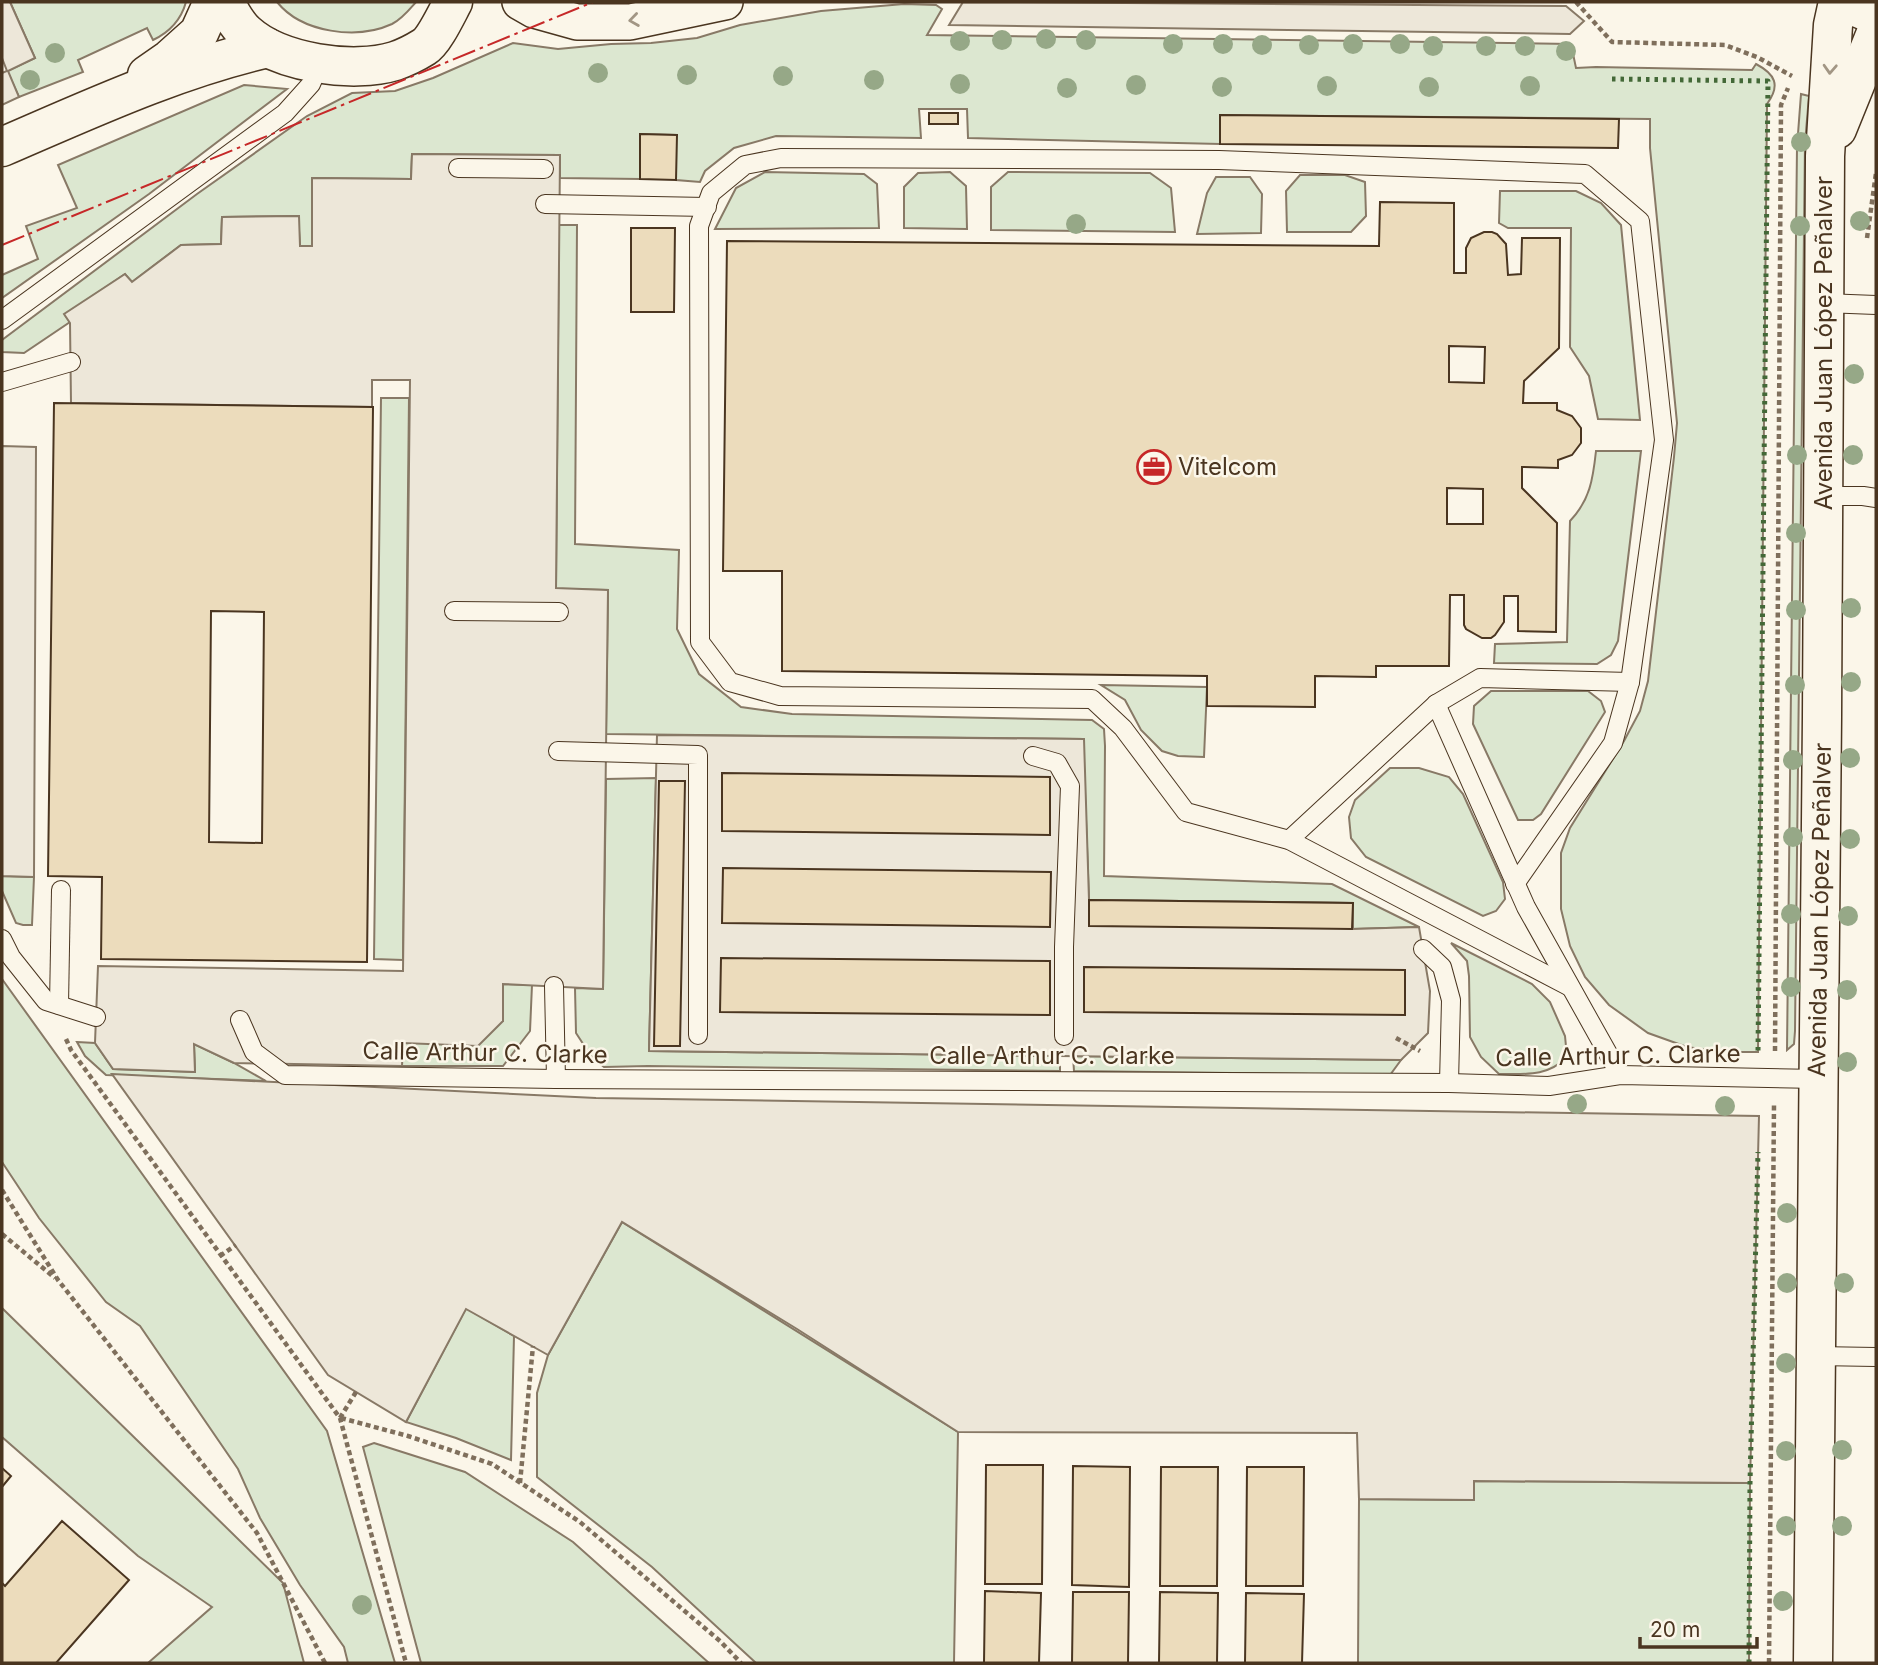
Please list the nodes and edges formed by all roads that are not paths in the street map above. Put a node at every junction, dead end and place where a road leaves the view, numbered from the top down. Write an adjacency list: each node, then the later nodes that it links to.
1 (213, 2): 11 (main road)
2 (225, 2): 9 (main road)
3 (453, 2): 10 (main road)
4 (520, 2): 5 (street, one-way to 4)
5 (725, 2)
6 (1839, 2): 7 (street); 13 (main road, Avenida Juan López Peñalver, one-way to 13)
7 (1876, 17)
8 (1876, 33): 13 (main road, Avenida Juan López Peñalver)
9 (268, 48): 10 (main road); 11 (main road)
10 (320, 64): 20 (lane)
11 (114, 99): 12 (main road)
12 (2, 147)
13 (1825, 156): 18 (main road, Avenida Juan López Peñalver)
14 (458, 168): 15 (lane)
15 (544, 169)
16 (545, 204): 17 (lane)
17 (706, 206): 27 (lane); 31 (lane)
18 (1824, 303): 19 (lane); 23 (main road, Avenida Juan López Peñalver)
19 (1876, 306)
20 (2, 320)
21 (71, 362): 22 (lane)
22 (2, 382)
23 (1823, 496): 24 (lane); 45 (main road, Avenida Juan López Peñalver)
24 (1876, 498)
25 (454, 611): 26 (lane)
26 (559, 612)
27 (1630, 682): 28 (lane); 32 (lane)
28 (1436, 704): 31 (lane); 32 (lane)
29 (558, 751): 41 (lane)
30 (1033, 756): 42 (lane)
31 (1289, 840): 37 (lane)
32 (1516, 884): 37 (lane)
33 (61, 890): 38 (lane)
34 (2, 939): 38 (lane)
35 (1423, 950): 46 (lane)
36 (554, 986): 44 (lane)
37 (1570, 987): 43 (lane)
38 (52, 1003): 39 (lane)
39 (96, 1017)
40 (240, 1020): 44 (lane, Calle Arthur C. Clarke)
41 (698, 1035)
42 (1063, 1036)
43 (1620, 1075): 45 (lane, Calle Arthur C. Clarke); 46 (lane, Calle Arthur C. Clarke)
44 (556, 1079): 46 (lane, Calle Arthur C. Clarke)
45 (1818, 1079): 47 (main road, Avenida Juan López Peñalver)
46 (1448, 1083)
47 (1816, 1356): 48 (lane); 49 (main road, Avenida Juan López Peñalver)
48 (1876, 1357)
49 (1813, 1663)

